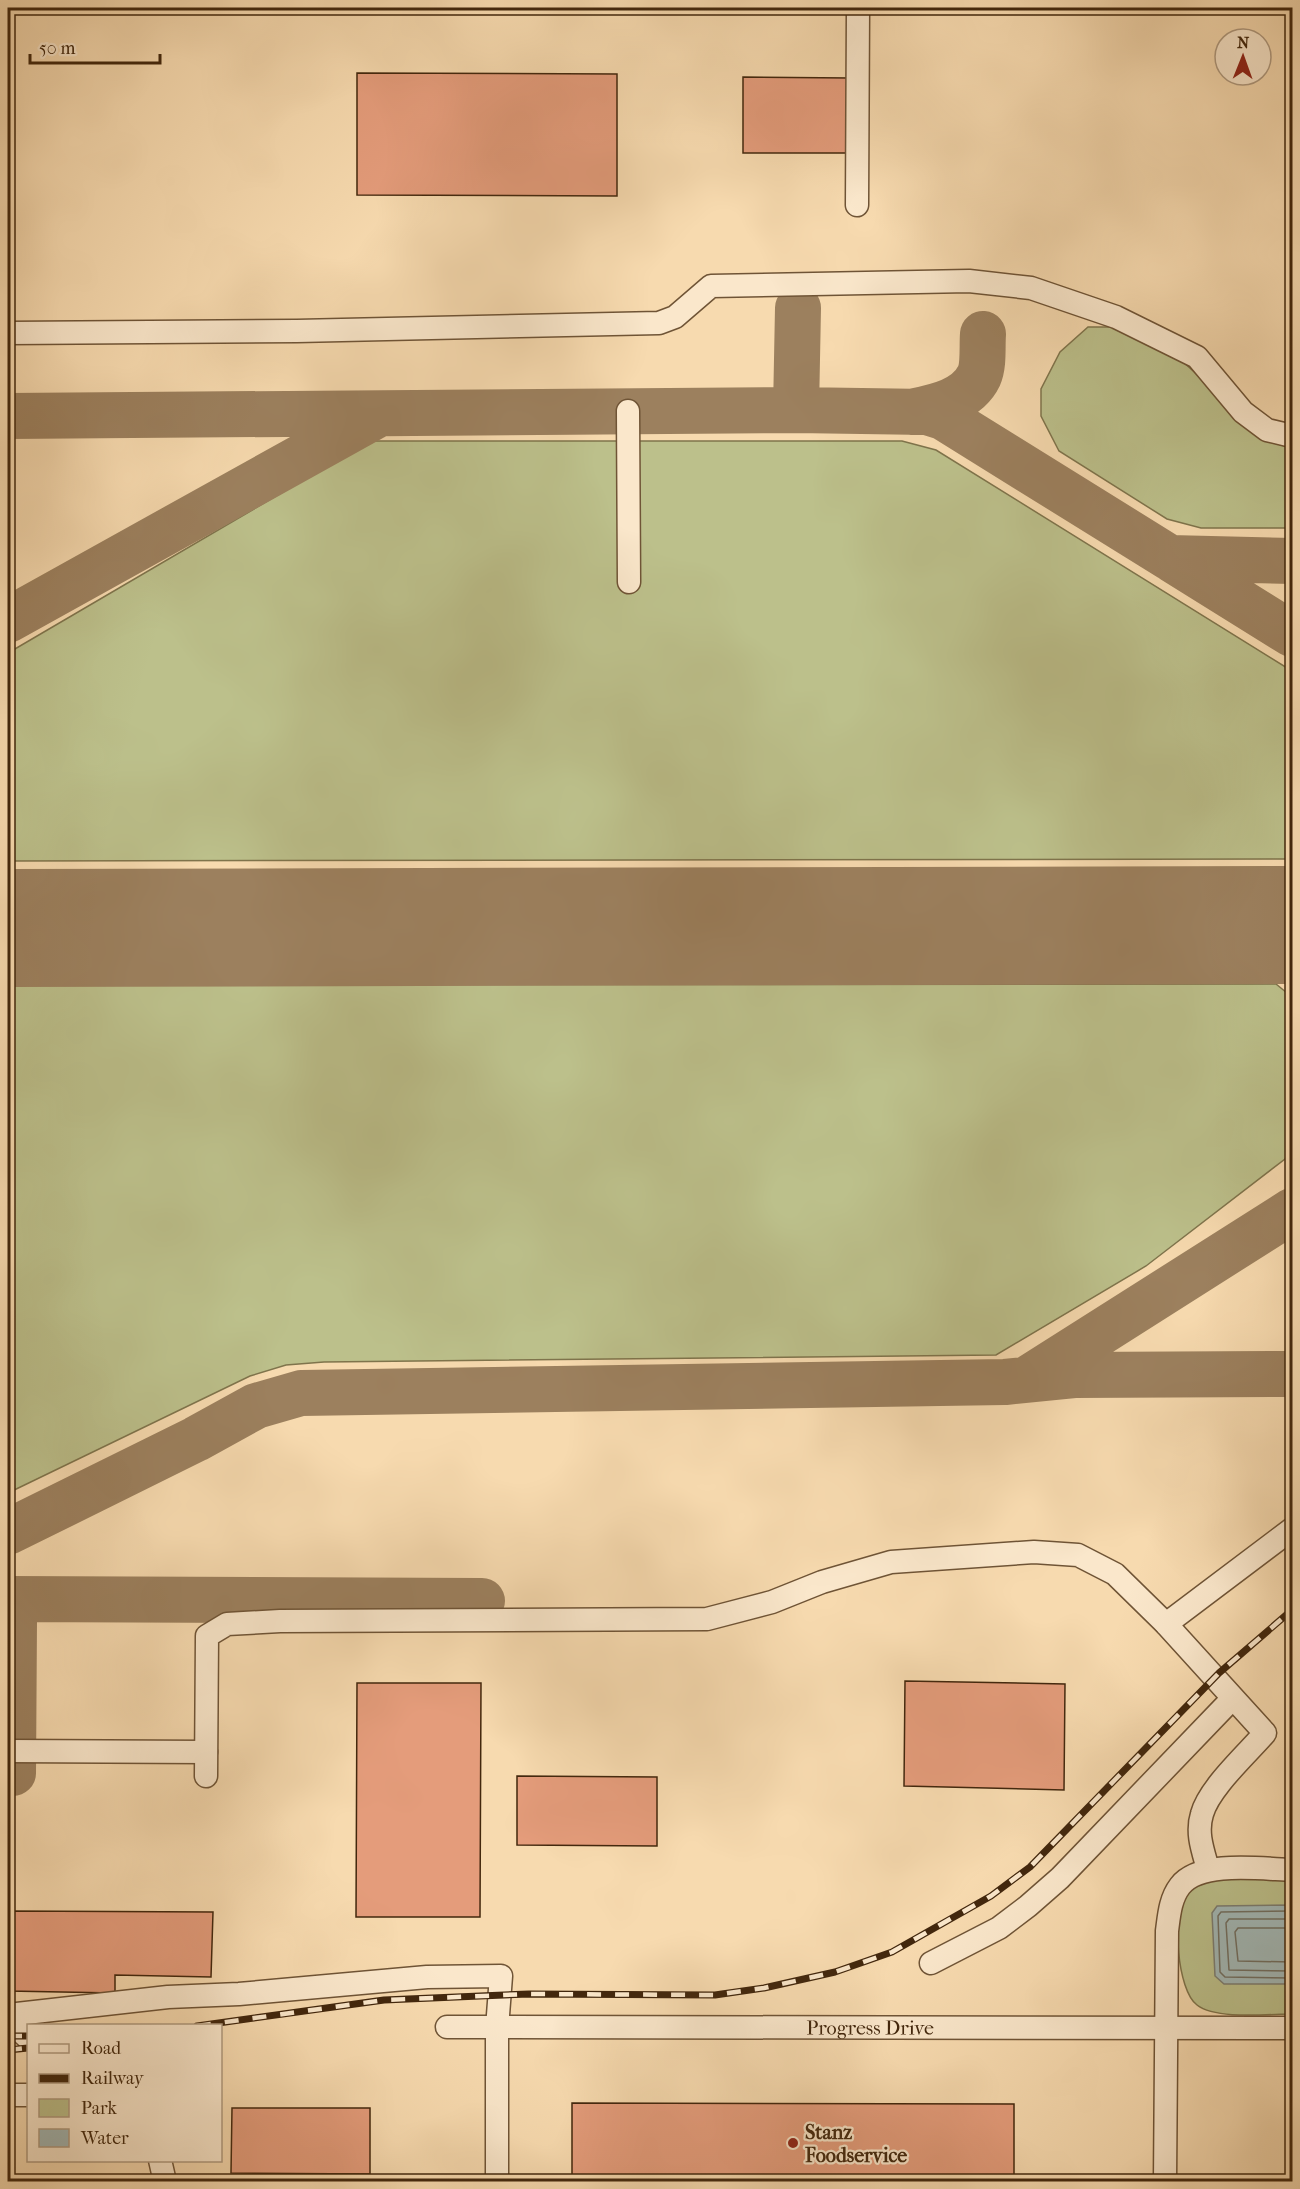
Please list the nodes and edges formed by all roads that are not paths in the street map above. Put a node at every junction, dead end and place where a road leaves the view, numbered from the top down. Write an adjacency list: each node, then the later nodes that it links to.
1 (858, 8): 2 (street)
2 (857, 205)
3 (8, 333): 5 (street)
4 (628, 411): 6 (street)
5 (1293, 436)
6 (628, 582)
7 (1293, 1529): 8 (street)
8 (1166, 1624): 9 (street); 11 (street)
9 (1232, 1699): 13 (street); 15 (street)
10 (8, 1751): 11 (street)
11 (206, 1752): 12 (street)
12 (206, 1776)
13 (1208, 1869): 14 (street); 19 (street)
14 (1293, 1870)
15 (931, 1963)
16 (8, 2015): 20 (street)
17 (8, 2020): 22 (street)
18 (447, 2027): 20 (street, Progress Drive)
19 (1165, 2027): 20 (street, Progress Drive); 21 (street, Progress Drive); 28 (street)
20 (497, 2028): 27 (street)
21 (1293, 2028)
22 (27, 2037)
23 (8, 2095): 24 (street)
24 (27, 2095)
25 (160, 2162): 26 (street)
26 (165, 2181)
27 (497, 2181)
28 (1166, 2181)

